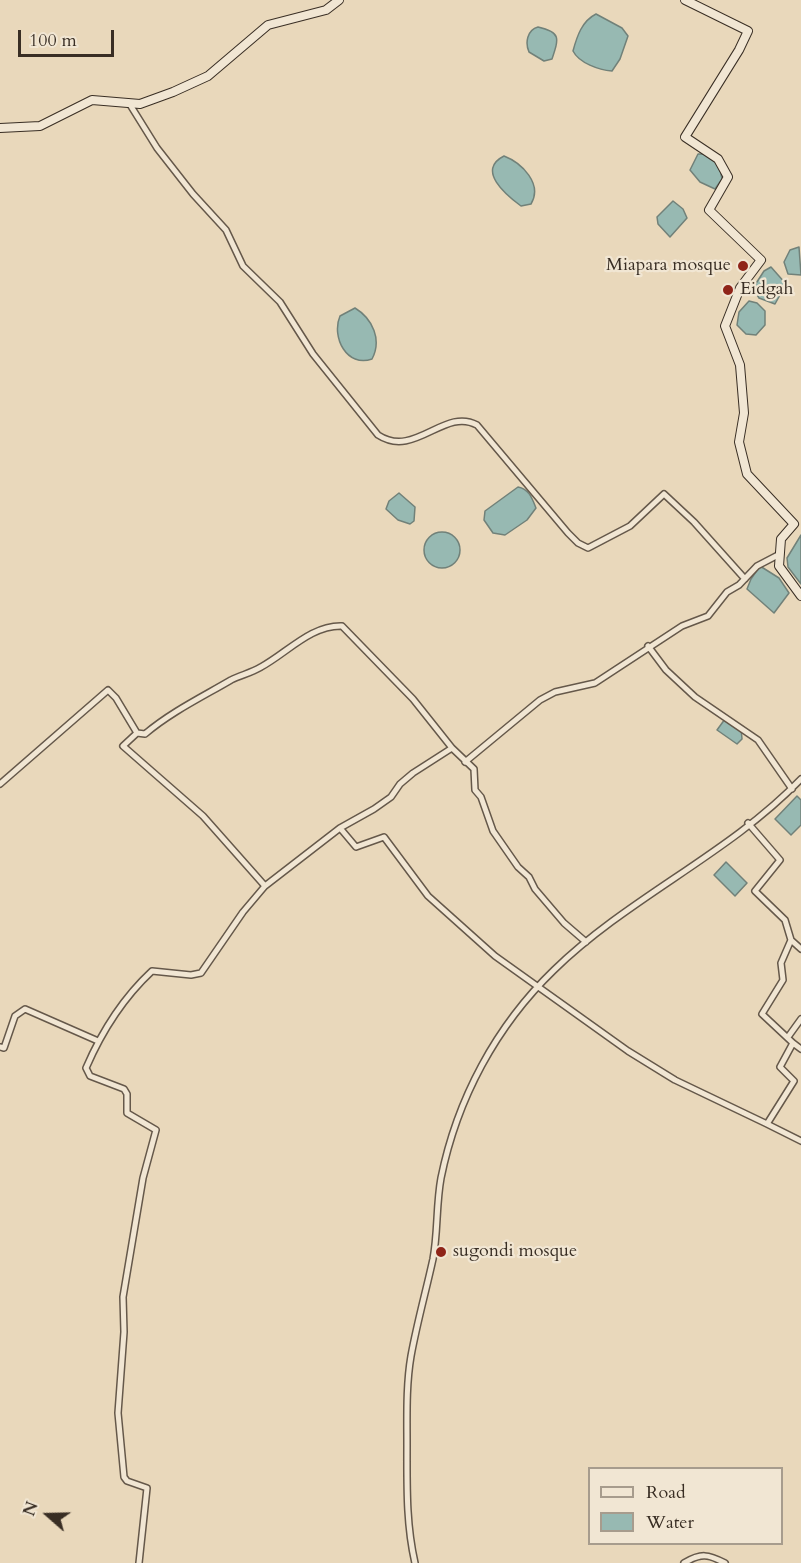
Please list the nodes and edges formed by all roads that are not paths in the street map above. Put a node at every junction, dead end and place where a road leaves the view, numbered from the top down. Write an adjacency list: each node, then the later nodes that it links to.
1 (339, 0): 3 (street)
2 (685, 0): 5 (street)
3 (129, 103): 4 (street); 6 (street)
4 (0, 128)
5 (780, 554): 6 (street); 7 (street)
6 (745, 579): 8 (street)
7 (801, 596)
8 (648, 646): 11 (street); 14 (street)
9 (137, 733): 10 (street); 13 (street); 17 (street)
10 (452, 748): 11 (street); 16 (street)
11 (465, 762): 19 (street)
12 (801, 779): 14 (street)
13 (0, 784)
14 (792, 789): 15 (street)
15 (748, 823): 18 (street); 19 (street)
16 (340, 828): 17 (street); 21 (street)
17 (265, 886): 24 (street)
18 (791, 940): 20 (street); 23 (street)
19 (586, 942): 21 (street)
20 (801, 949)
21 (539, 986): 28 (street); 31 (street)
22 (801, 1019): 23 (street)
23 (788, 1037): 25 (street)
24 (98, 1041): 26 (street); 30 (street)
25 (793, 1043): 27 (street); 28 (street)
26 (0, 1047)
27 (801, 1049)
28 (766, 1124): 29 (street)
29 (801, 1141)
30 (139, 1563)
31 (415, 1563)
32 (684, 1563): 33 (street)
33 (726, 1563)

